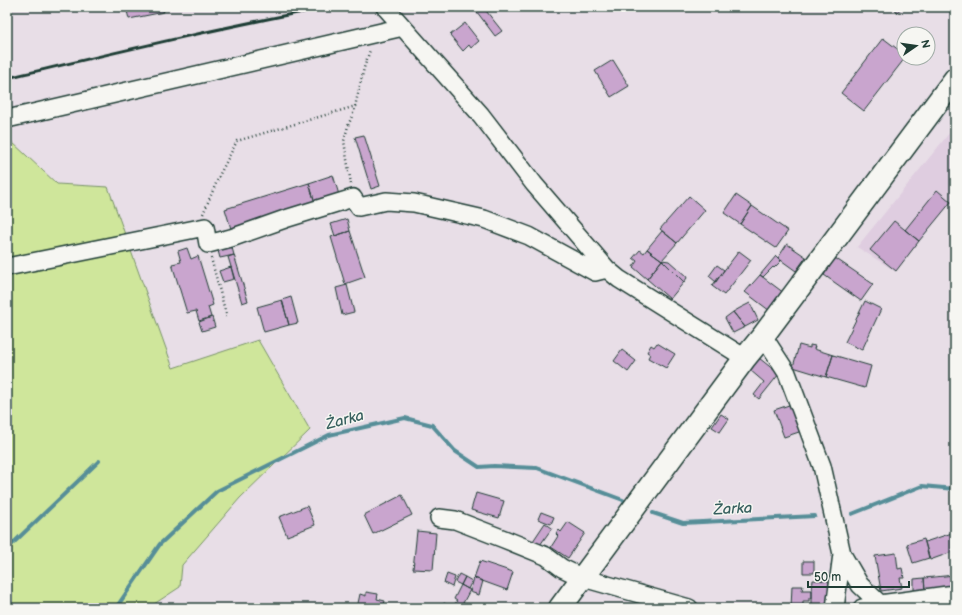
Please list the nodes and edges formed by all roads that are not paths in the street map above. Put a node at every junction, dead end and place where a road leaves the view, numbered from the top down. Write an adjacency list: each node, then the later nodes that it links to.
1 (385, 7): 2 (street)
2 (403, 27): 4 (street); 6 (street)
3 (955, 79): 7 (main road)
4 (7, 118)
5 (7, 267): 6 (street)
6 (607, 269): 8 (street)
7 (764, 336): 8 (main road); 10 (street)
8 (745, 358): 11 (main road)
9 (439, 518): 11 (street)
10 (842, 554): 13 (street); 16 (street)
11 (583, 578): 14 (main road); 15 (street)
12 (955, 594): 13 (street)
13 (880, 604): 17 (street)
14 (560, 608)
15 (689, 608)
16 (835, 608)
17 (862, 608)

